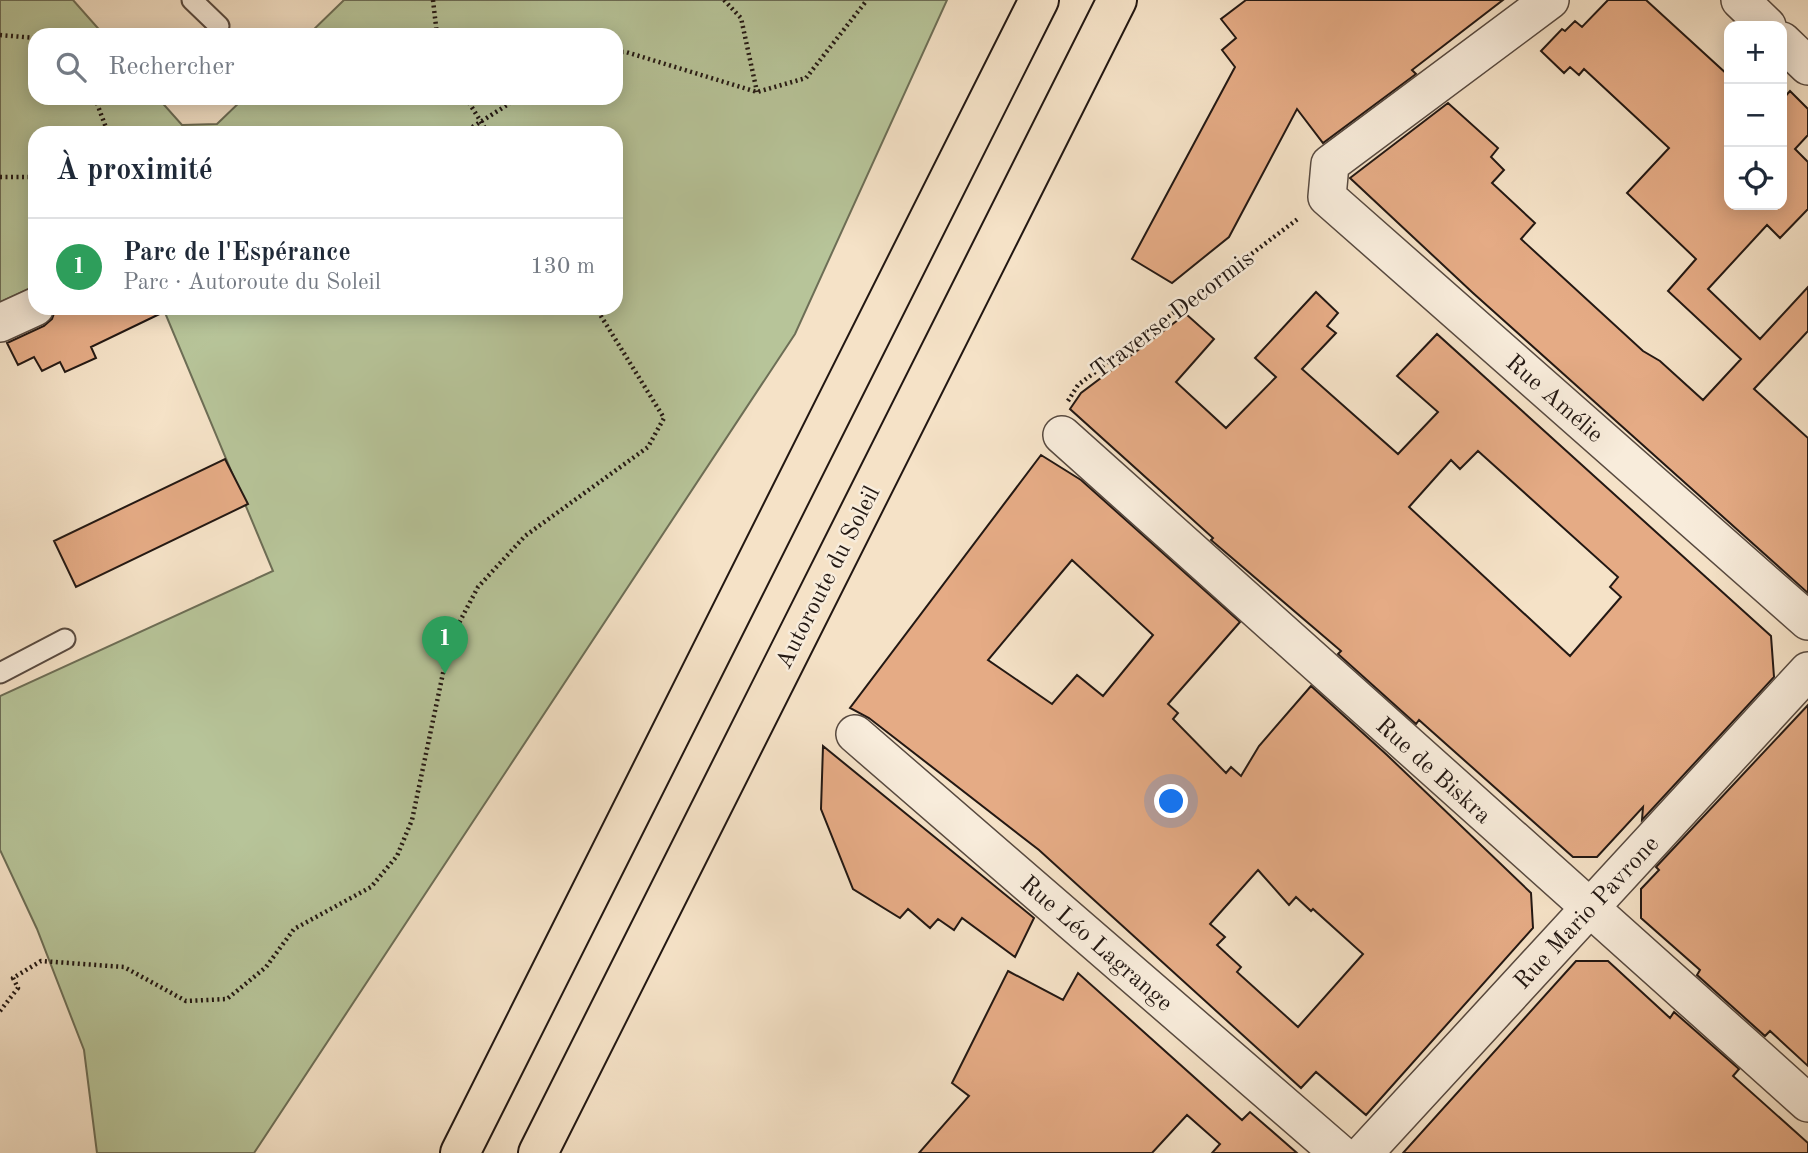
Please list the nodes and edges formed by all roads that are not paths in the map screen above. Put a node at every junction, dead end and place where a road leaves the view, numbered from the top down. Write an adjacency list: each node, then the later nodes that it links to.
1 (192, 0): 7 (lane)
2 (1039, 0): 20 (highway)
3 (1117, 0): 21 (highway, Autoroute du Soleil)
4 (1550, 0): 13 (street, Rue Amélie)
5 (1740, 0): 6 (street)
6 (1762, 21)
7 (219, 26)
8 (1787, 46): 9 (street)
9 (1808, 66)
10 (28, 310): 11 (street)
11 (0, 323)
12 (1063, 421): 18 (street, Rue de Biskra)
13 (1808, 621)
14 (65, 639): 16 (lane)
15 (1808, 671): 18 (street, Rue Mario Pavrone)
16 (0, 673)
17 (855, 734): 22 (street, Rue Léo Lagrange)
18 (1590, 909): 19 (street, Rue de Biskra); 23 (street, Rue Mario Pavrone)
19 (1808, 1103)
20 (460, 1153)
21 (538, 1153)
22 (1339, 1153)
23 (1364, 1153)

